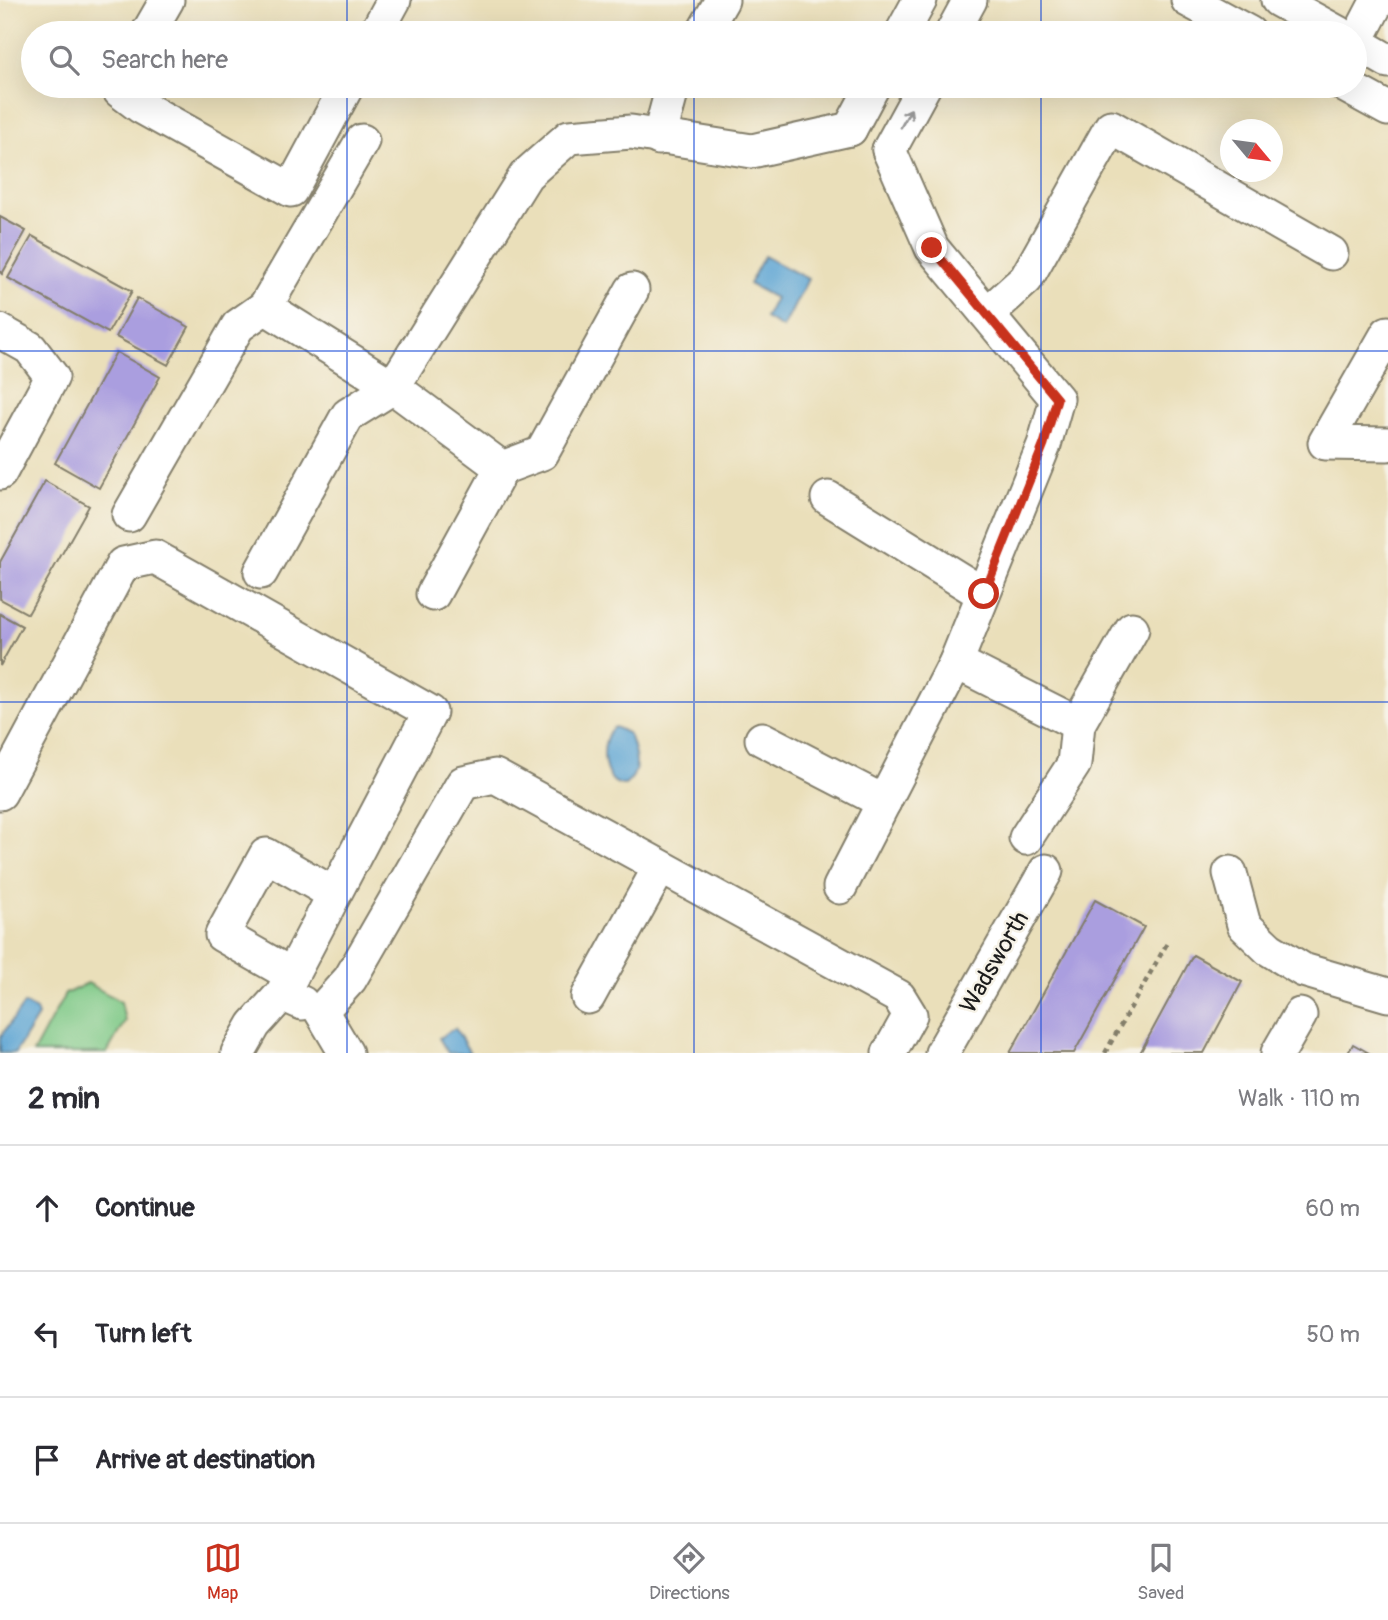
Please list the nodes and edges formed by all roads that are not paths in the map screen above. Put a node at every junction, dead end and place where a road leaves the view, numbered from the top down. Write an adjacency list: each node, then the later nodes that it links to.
1 (167, 0): 9 (street)
2 (394, 0): 10 (street)
3 (722, 0): 11 (street)
4 (920, 0): 12 (street)
5 (970, 0): 13 (street)
6 (1188, 0): 14 (street)
7 (1278, 0): 15 (street)
8 (1378, 0): 16 (street)
9 (155, 21)
10 (383, 21)
11 (710, 21)
12 (909, 21)
13 (959, 21)
14 (1227, 21)
15 (1316, 21)
16 (1367, 21)
17 (1367, 50): 18 (street)
18 (1388, 61)
19 (1388, 68): 25 (street)
20 (129, 98): 21 (street)
21 (341, 98)
22 (670, 98): 27 (street)
23 (867, 98): 26 (street)
24 (917, 98): 29 (street, one-way to 24)
25 (1368, 98)
26 (850, 129): 27 (street); 29 (street)
27 (659, 138): 36 (street)
28 (362, 141): 32 (street)
29 (889, 150): 33 (street)
30 (1331, 253): 33 (street)
31 (632, 290): 38 (street)
32 (265, 307): 36 (street); 41 (street)
33 (987, 314): 44 (street)
34 (0, 331): 39 (street)
35 (1388, 333): 37 (street)
36 (393, 387): 38 (street); 42 (street)
37 (1388, 444)
38 (502, 468): 43 (street)
39 (0, 473)
40 (828, 498): 44 (street)
41 (129, 514)
42 (261, 572)
43 (433, 594)
44 (984, 594): 46 (street)
45 (1132, 629): 47 (street)
46 (956, 662): 47 (street); 50 (street)
47 (1078, 724): 51 (street)
48 (762, 739): 50 (street)
49 (0, 793): 56 (street)
50 (884, 802): 55 (street)
51 (1026, 838)
52 (660, 867): 59 (street); 60 (street); 64 (street)
53 (1046, 871): 65 (street, Wadsworth)
54 (1230, 873): 58 (street)
55 (840, 887)
56 (334, 894): 57 (street); 57 (street)
57 (287, 984): 60 (street); 62 (street)
58 (1388, 995)
59 (588, 997)
60 (321, 1011): 63 (street)
61 (1300, 1014): 66 (street)
62 (238, 1053)
63 (346, 1053)
64 (889, 1053)
65 (942, 1053)
66 (1278, 1053)

